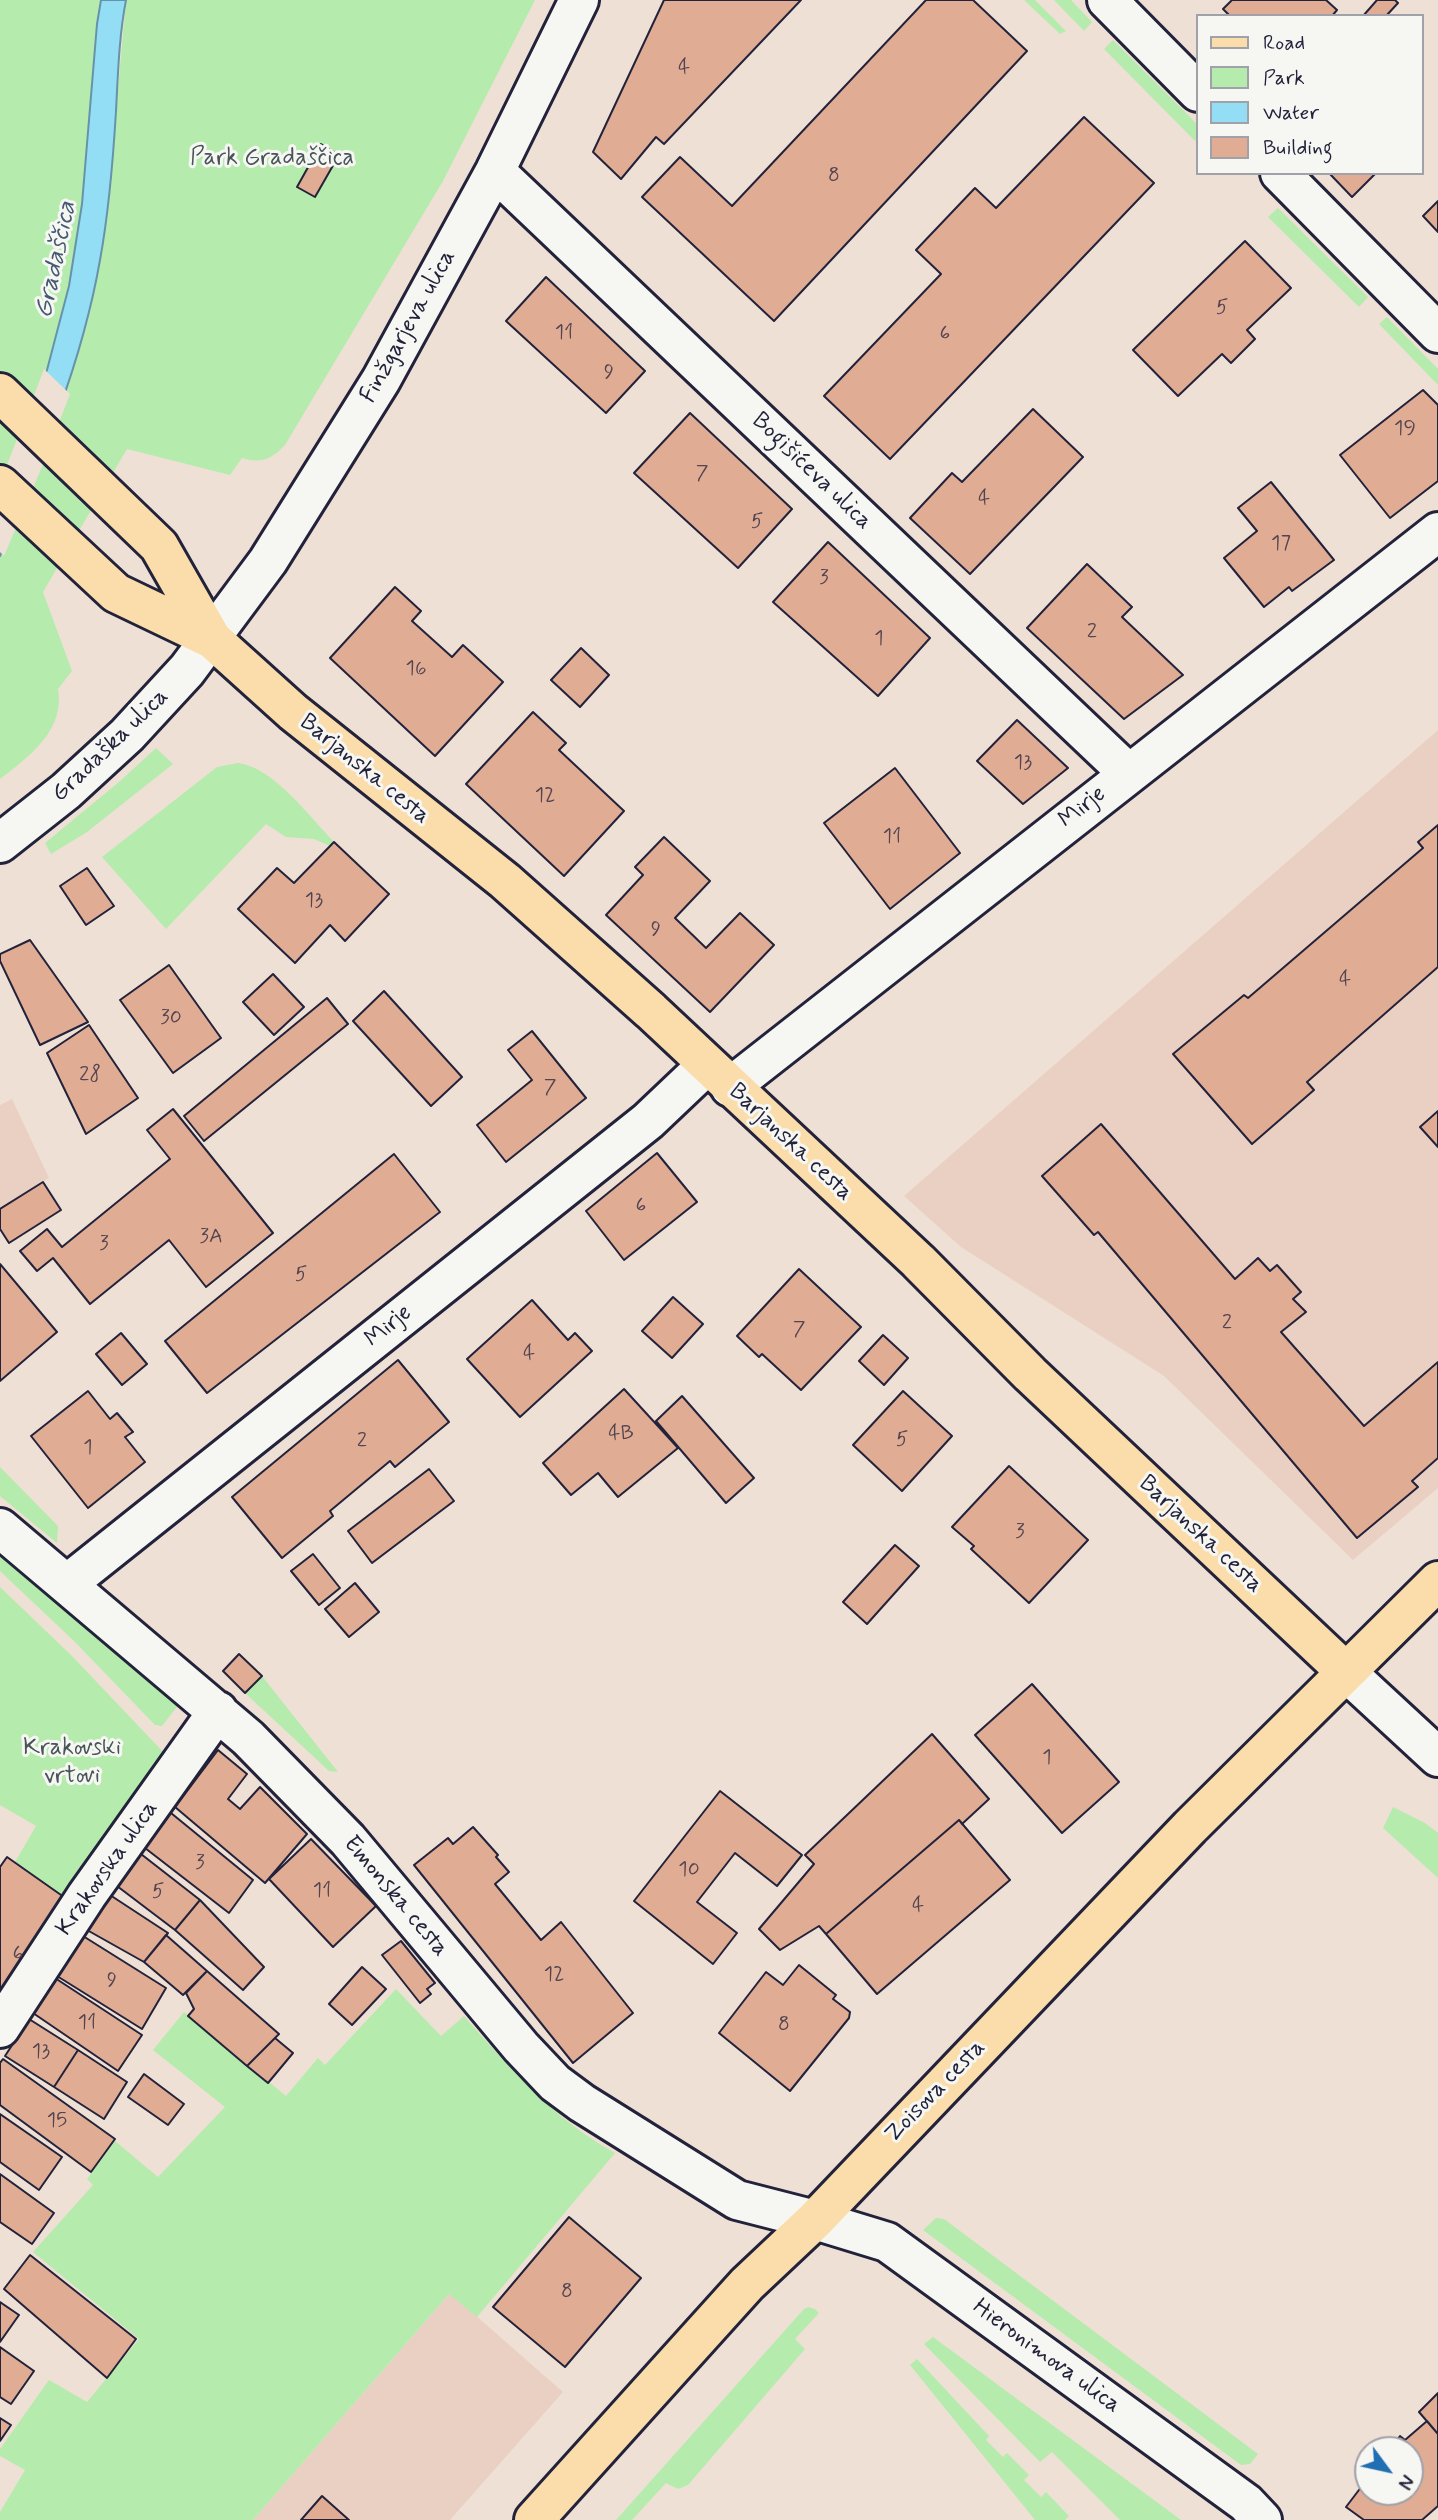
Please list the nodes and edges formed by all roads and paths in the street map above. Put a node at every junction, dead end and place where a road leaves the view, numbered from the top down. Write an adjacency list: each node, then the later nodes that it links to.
1 (579, 0): 4 (street, Finžgarjeva ulica)
2 (1107, 0): 3 (street)
3 (1196, 90)
4 (495, 171): 10 (street, Finžgarjeva ulica); 11 (street, Bogišićeva ulica)
5 (1282, 175): 6 (street)
6 (1438, 333)
7 (0, 393): 10 (main road, Barjanska cesta)
8 (0, 485): 10 (main road, Barjanska cesta)
9 (1438, 532): 11 (street, Mirje)
10 (212, 639): 12 (street, Gradaška ulica); 13 (main road, Barjanska cesta)
11 (1128, 773): 13 (street, Mirje)
12 (0, 843)
13 (719, 1076): 16 (street, Mirje); 17 (main road, Barjanska cesta)
14 (0, 1528): 16 (street, Emonska cesta)
15 (1438, 1581): 17 (main road, Zoisova cesta)
16 (67, 1584): 18 (street, Emonska cesta)
17 (1346, 1672): 19 (street); 21 (main road, Zoisova cesta)
18 (218, 1711): 20 (street, Krakovska ulica); 21 (street, Emonska cesta)
19 (1438, 1757)
20 (0, 2028)
21 (815, 2220): 22 (main road, Zoisova cesta); 23 (street, Hieronimova ulica)
22 (534, 2520)
23 (1262, 2520)

